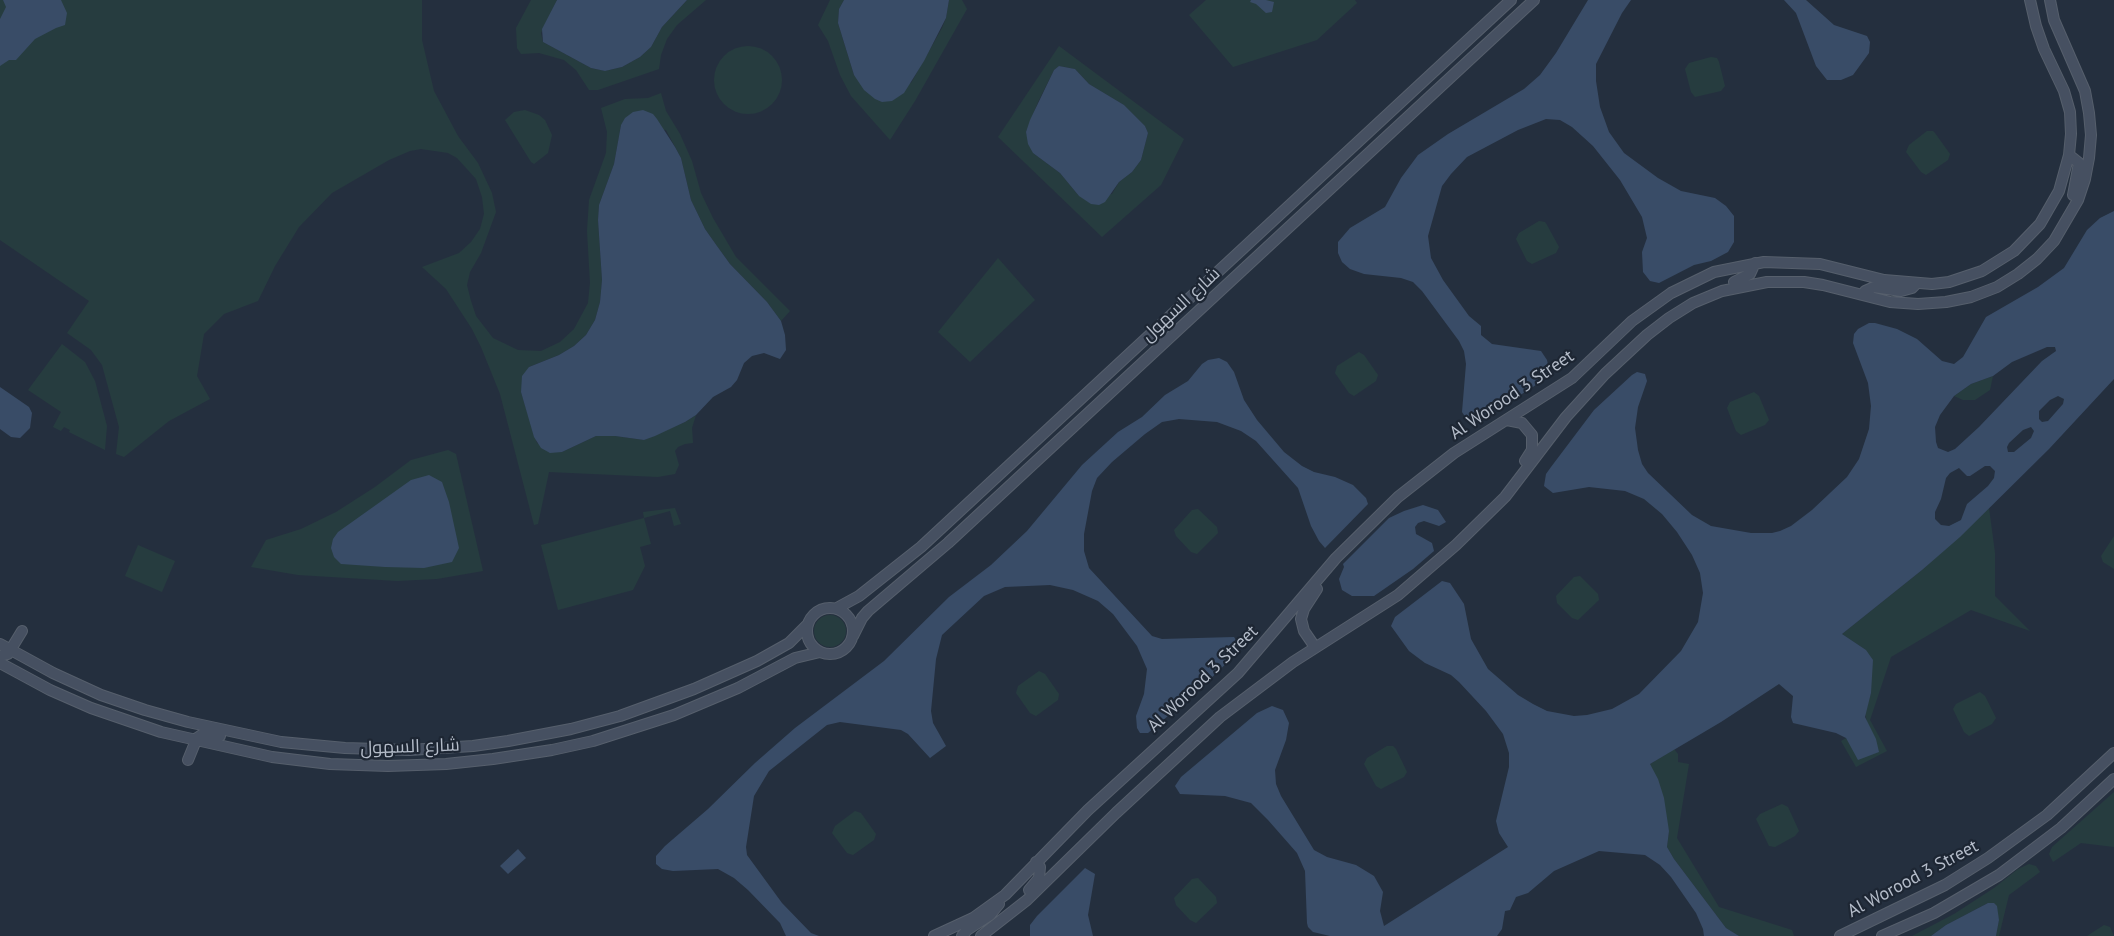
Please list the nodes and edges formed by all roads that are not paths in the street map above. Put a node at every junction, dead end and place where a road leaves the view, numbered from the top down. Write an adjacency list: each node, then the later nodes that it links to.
1 (1511, 0): 14 (street, شارع السهول)
2 (1534, 0): 17 (street, شارع السهول)
3 (2030, 0): 5 (street, Al Worood 3 Street)
4 (2050, 0): 6 (street, Al Worood 3 Street)
5 (2070, 155): 6 (street); 8 (street, Al Worood 3 Street)
6 (2067, 220): 9 (street, Al Worood 3 Street)
7 (1755, 263): 8 (street, Al Worood 3 Street); 10 (street); 11 (street, Al Worood 3 Street)
8 (1915, 284): 9 (street)
9 (1863, 295): 10 (street, Al Worood 3 Street)
10 (1700, 300): 12 (street, Al Worood 3 Street)
11 (1507, 420): 12 (street); 13 (street, Al Worood 3 Street)
12 (1505, 497): 19 (street, Al Worood 3 Street)
13 (1336, 558): 19 (street); 29 (street, Al Worood 3 Street)
14 (837, 608): 15 (street); 17 (street)
15 (808, 624): 21 (street); 25 (street, شارع السهول)
16 (22, 631): 20 (street)
17 (853, 636): 21 (street)
18 (0, 644): 20 (street, شارع السهول)
19 (1315, 647): 31 (street, Al Worood 3 Street)
20 (10, 650): 22 (street); 25 (street, شارع السهول)
21 (820, 652): 24 (street, شارع السهول)
22 (0, 656)
23 (0, 663): 24 (street, شارع السهول)
24 (195, 741): 25 (street); 27 (street)
25 (281, 742)
26 (2114, 752): 35 (street, Al Worood 3 Street)
27 (188, 760)
28 (2114, 779): 36 (street, Al Worood 3 Street)
29 (1036, 862): 30 (street, Al Worood 3 Street); 31 (street)
30 (1004, 894): 32 (street, Al Worood 3 Street); 33 (street)
31 (1008, 916): 34 (street, Al Worood 3 Street)
32 (934, 936)
33 (962, 936)
34 (981, 936)
35 (1840, 936)
36 (1882, 936)

